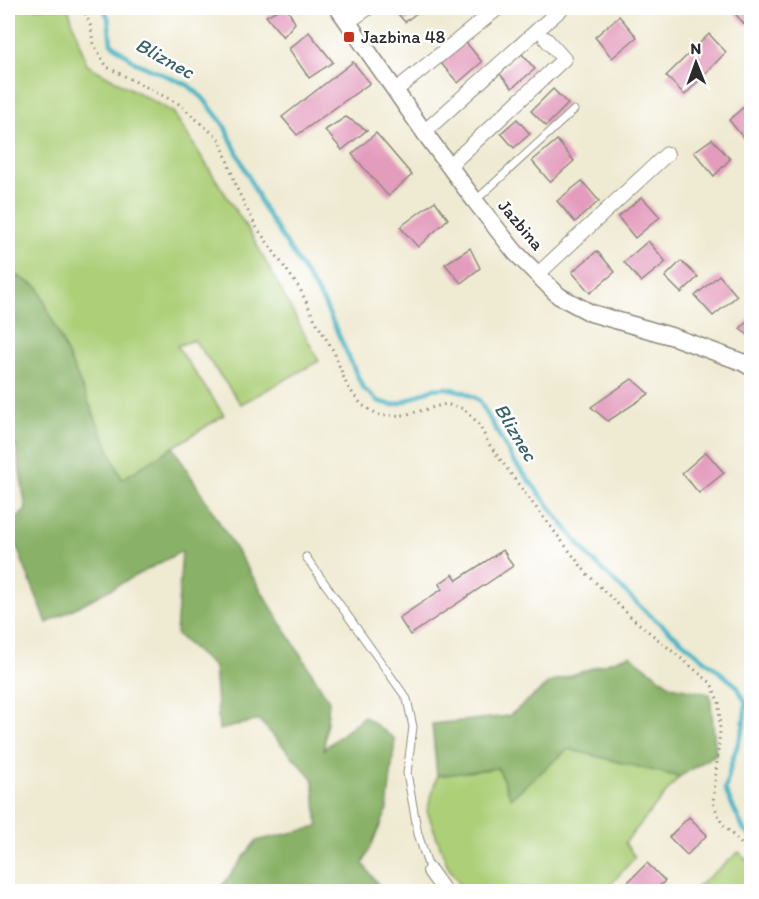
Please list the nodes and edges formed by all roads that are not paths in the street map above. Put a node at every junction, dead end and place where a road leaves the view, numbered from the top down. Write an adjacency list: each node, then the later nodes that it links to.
1 (338, 8): 5 (street, Jazbina)
2 (369, 8): 5 (street)
3 (498, 8): 7 (street)
4 (562, 8): 9 (street)
5 (348, 22): 7 (street, Jazbina)
6 (546, 39): 11 (street)
7 (396, 90): 9 (street, Jazbina)
8 (574, 110): 12 (lane)
9 (424, 132): 11 (street, Jazbina)
10 (667, 154): 13 (street)
11 (449, 166): 12 (street, Jazbina)
12 (475, 201): 13 (street, Jazbina)
13 (538, 274): 14 (street, Jazbina)
14 (752, 368)
15 (306, 557): 16 (lane)
16 (430, 870): 17 (street)
17 (445, 891)

